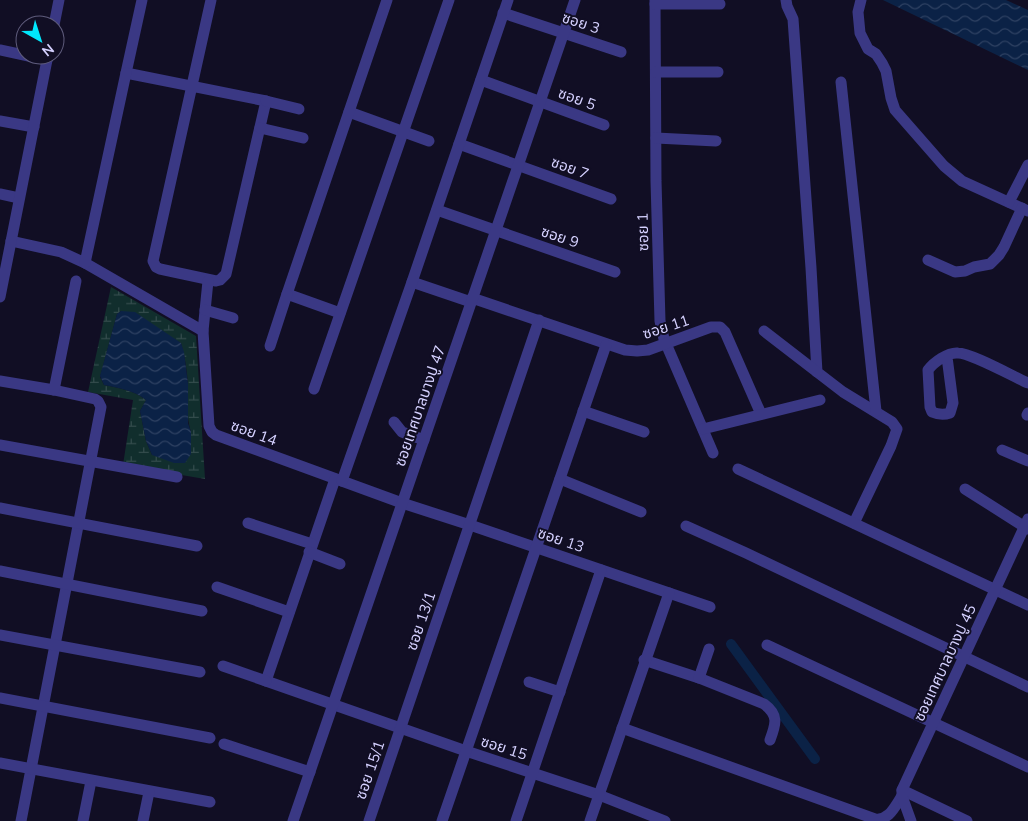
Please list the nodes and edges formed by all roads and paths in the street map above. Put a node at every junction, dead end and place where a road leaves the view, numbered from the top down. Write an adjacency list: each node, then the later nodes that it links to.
1 (59, 0): 13 (street)
2 (142, 0): 21 (street)
3 (211, 0): 24 (street)
4 (387, 0): 28 (street)
5 (449, 0): 33 (street)
6 (508, 0): 12 (street)
7 (575, 0): 14 (street, ซอยเทศบาลบางปู 47)
8 (786, 0): 68 (street)
9 (861, 0): 44 (street)
10 (655, 2): 11 (street); 19 (street, ซอย 1)
11 (720, 4)
12 (503, 13): 14 (street, ซอย 3); 22 (street)
13 (56, 15)
14 (564, 34): 17 (street, ซอย 3); 26 (street, ซอยเทศบาลบางปู 47)
15 (0, 50): 16 (street)
16 (15, 52)
17 (621, 52)
18 (46, 65): 31 (street)
19 (656, 72): 20 (street); 35 (street, ซอย 1)
20 (718, 72)
21 (126, 73): 24 (street); 50 (street)
22 (481, 80): 26 (street, ซอย 5); 38 (street)
23 (841, 82): 75 (street)
24 (191, 86): 25 (street); 53 (street)
25 (266, 101): 27 (street); 32 (street)
26 (541, 102): 30 (street, ซอย 5); 39 (street, ซอยเทศบาลบางปู 47)
27 (299, 109)
28 (349, 112): 33 (street); 55 (street)
29 (0, 121): 31 (street)
30 (604, 125)
31 (34, 127): 42 (street)
32 (260, 128): 34 (street); 53 (street)
33 (404, 131): 36 (street); 59 (street)
34 (303, 138)
35 (656, 138): 37 (street); 64 (street, ซอย 1)
36 (429, 141)
37 (716, 141)
38 (459, 144): 39 (street, ซอย 7); 46 (street)
39 (518, 165): 43 (street, ซอย 7); 47 (street, ซอยเทศบาลบางปู 47)
40 (1028, 165): 44 (street)
41 (0, 194): 42 (street)
42 (19, 198): 48 (street)
43 (611, 199)
44 (1010, 202): 45 (street)
45 (1025, 209): 49 (street)
46 (437, 210): 47 (street, ซอย 9); 54 (street)
47 (496, 230): 51 (street, ซอย 9); 57 (street, ซอยเทศบาลบางปู 47)
48 (11, 241): 50 (street); 56 (street)
49 (928, 260)
50 (85, 263): 62 (street)
51 (615, 272)
52 (76, 281): 72 (street)
53 (208, 281): 58 (street, ซอย 14)
54 (412, 282): 57 (street, ซอย 11); 89 (street)
55 (287, 294): 59 (street); 66 (street)
56 (0, 297)
57 (471, 300): 61 (street, ซอย 11); 80 (street, ซอยเทศบาลบางปู 47)
58 (205, 310): 60 (street); 62 (street, ซอย 14)
59 (340, 313): 71 (street)
60 (233, 318)
61 (539, 320): 65 (street, ซอย 11); 97 (street, ซอย 13/1)
62 (203, 331): 89 (street, ซอย 14)
63 (764, 331): 68 (street)
64 (666, 344): 65 (street, ซอย 11); 76 (street, ซอย 11); 78 (street, ซอย 1)
65 (606, 345): 74 (street)
66 (270, 346)
67 (947, 357): 67 (street); 70 (street)
68 (817, 372): 75 (street)
69 (0, 381): 72 (street)
70 (1028, 383)
71 (314, 389)
72 (54, 390): 84 (street)
73 (820, 400): 76 (street)
74 (583, 411): 79 (street); 88 (street)
75 (876, 412): 96 (street)
76 (761, 414): 78 (street)
77 (394, 422): 80 (street)
78 (703, 429): 83 (street, ซอย 1)
79 (644, 432)
80 (424, 440): 91 (street, ซอยเทศบาลบางปู 47)
81 (0, 445): 84 (street)
82 (1002, 450): 85 (street)
83 (713, 453)
84 (90, 461): 87 (street); 94 (street)
85 (1028, 461)
86 (738, 469): 96 (street)
87 (177, 477)
88 (560, 479): 93 (street); 101 (street)
89 (339, 480): 91 (street, ซอย 14); 102 (street)
90 (965, 488): 98 (street)
91 (402, 503): 97 (street, ซอย 13); 128 (street, ซอยเทศบาลบางปู 47)
92 (0, 508): 94 (street)
93 (641, 512)
94 (78, 523): 100 (street); 106 (street)
95 (248, 523): 102 (street)
96 (854, 523): 108 (street)
97 (470, 525): 101 (street, ซอย 13); 131 (street, ซอย 13/1)
98 (1027, 525): 108 (street, ซอยเทศบาลบางปู 45)
99 (686, 526): 118 (street)
100 (197, 546)
101 (536, 547): 104 (street, ซอย 13); 136 (street)
102 (310, 548): 103 (street); 113 (street)
103 (340, 564)
104 (601, 570): 109 (street, ซอย 13); 126 (street)
105 (0, 571): 106 (street)
106 (67, 583): 112 (street); 115 (street)
107 (217, 587): 113 (street)
108 (995, 590): 110 (street); 118 (street, ซอยเทศบาลบางปู 45)
109 (668, 593): 111 (street, ซอย 13); 119 (street)
110 (1028, 605)
111 (710, 607)
112 (202, 611)
113 (289, 612): 123 (street)
114 (0, 635): 115 (street)
115 (55, 645): 121 (street); 129 (street)
116 (767, 645): 130 (street)
117 (709, 649): 122 (street)
118 (964, 657): 125 (street); 130 (street, ซอยเทศบาลบางปู 45)
119 (644, 660): 122 (street); 132 (street)
120 (223, 666): 123 (street, ซอย 15)
121 (200, 672)
122 (698, 678): 134 (street)
123 (266, 680): 128 (street, ซอย 15)
124 (529, 682): 126 (street)
125 (1028, 687)
126 (560, 692): 141 (street)
127 (0, 698): 129 (street)
128 (333, 705): 131 (street, ซอย 15); 140 (street, ซอยเทศบาลบางปู 47)
129 (44, 706): 133 (street); 139 (street)
130 (934, 723): 138 (street); 144 (street, ซอยเทศบาลบางปู 45)
131 (400, 728): 136 (street, ซอย 15); 151 (street, ซอย 15/1)
132 (622, 728): 144 (street, ซอยเทศบาลบางปู 45); 145 (street)
133 (210, 738)
134 (770, 740)
135 (224, 744): 140 (street)
136 (466, 751): 141 (street, ซอย 15); 152 (street)
137 (0, 763): 139 (street)
138 (1028, 767)
139 (31, 770): 142 (street); 147 (street)
140 (310, 772): 150 (street, ซอยเทศบาลบางปู 47)
141 (533, 772): 145 (street, ซอย 15); 153 (street)
142 (91, 781): 143 (street); 148 (street)
143 (149, 792): 146 (street); 149 (street)
144 (902, 793): 156 (street); 157 (street)
145 (599, 795): 154 (street); 155 (street, ซอย 15)
146 (210, 802)
147 (21, 821)
148 (83, 821)
149 (143, 821)
150 (293, 821)
151 (369, 821)
152 (442, 821)
153 (516, 821)
154 (590, 821)
155 (665, 821)
156 (911, 821)
157 (967, 821)

